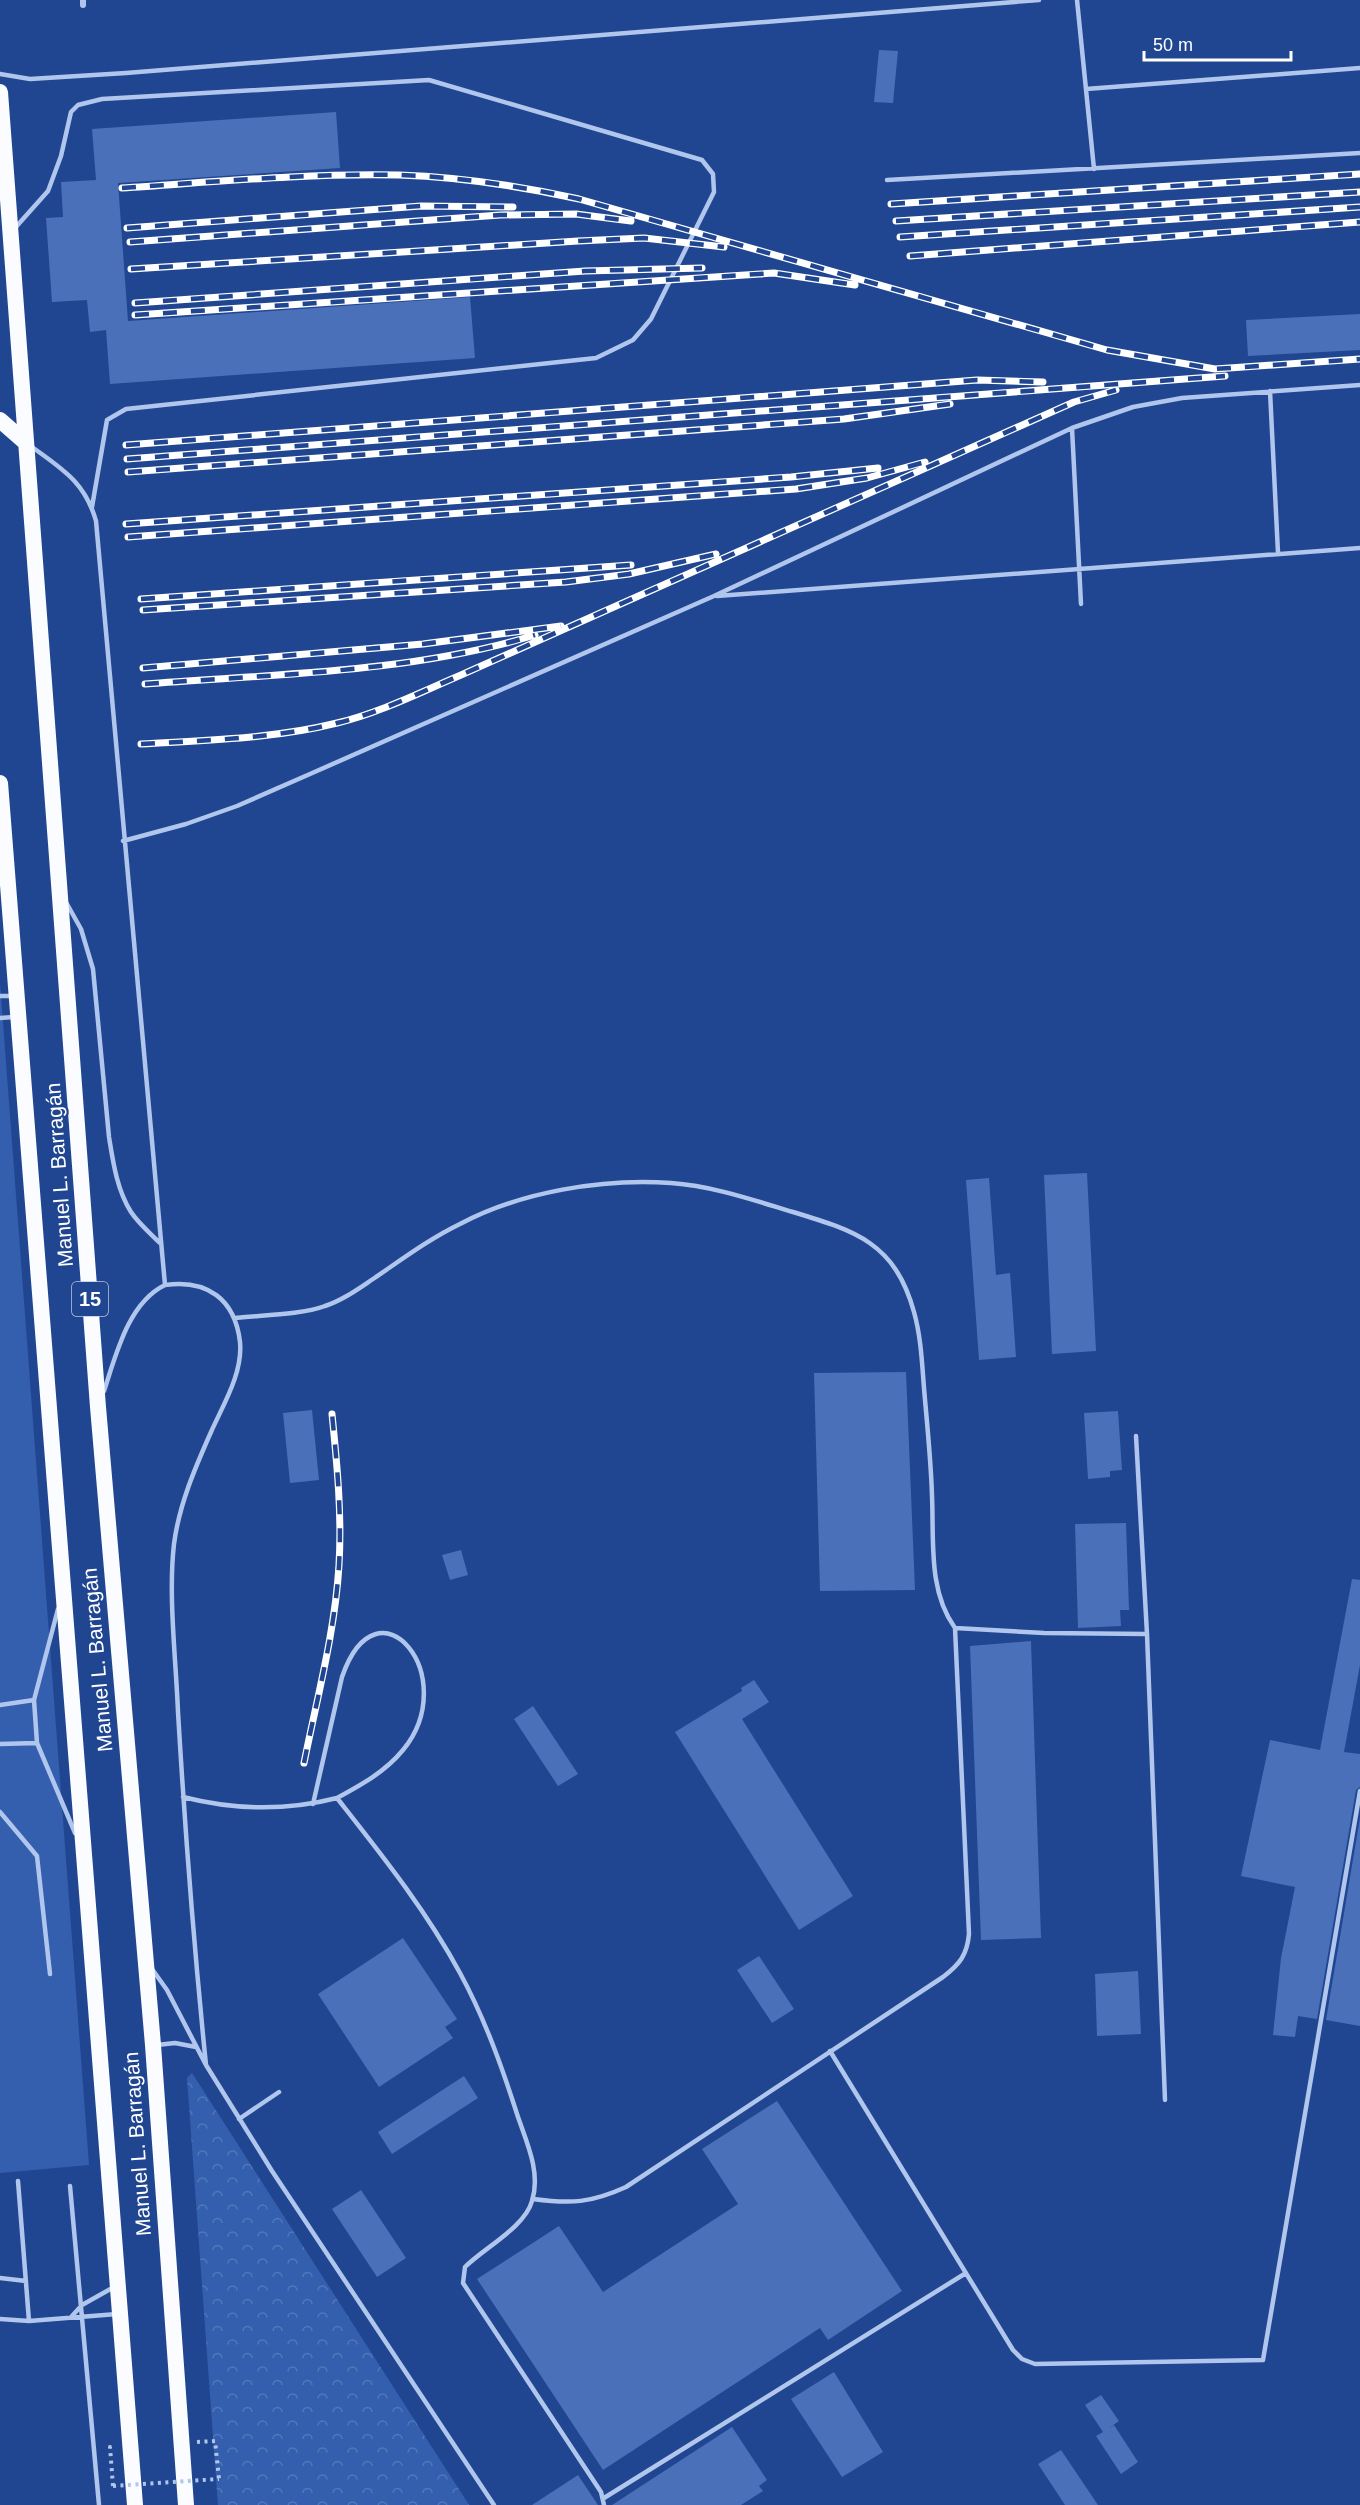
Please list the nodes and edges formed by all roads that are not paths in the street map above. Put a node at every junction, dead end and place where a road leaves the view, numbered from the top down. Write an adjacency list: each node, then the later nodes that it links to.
1 (1039, 0): 4 (lane)
2 (1077, 0): 5 (lane)
3 (1360, 68): 5 (lane)
4 (0, 74)
5 (1086, 89): 8 (lane)
6 (0, 92): 10 (highway, Manuel L. Barragán / 15)
7 (1360, 153): 8 (lane)
8 (1094, 169): 9 (lane)
9 (887, 180)
10 (11, 234): 15 (highway, Manuel L. Barragán / 15); 16 (lane)
11 (1360, 384): 12 (lane)
12 (1270, 391): 14 (lane); 18 (lane)
13 (0, 420): 15 (highway)
14 (1072, 428): 19 (lane); 20 (lane)
15 (25, 442): 16 (lane); 24 (highway, Manuel L. Barragán / 15)
16 (92, 507): 23 (lane)
17 (1360, 548): 18 (lane)
18 (1278, 554): 19 (lane)
19 (1080, 569): 20 (lane); 21 (lane)
20 (714, 596): 23 (lane)
21 (1081, 604)
22 (0, 783): 25 (highway, Manuel L. Barragán / 15)
23 (123, 841): 29 (lane)
24 (61, 894): 29 (lane); 32 (highway, Manuel L. Barragán / 15)
25 (18, 995): 26 (lane); 27 (highway, Manuel L. Barragán / 15)
26 (0, 996)
27 (20, 1017): 28 (lane); 34 (highway, Manuel L. Barragán / 15)
28 (0, 1018)
29 (161, 1244): 30 (lane)
30 (165, 1285): 31 (lane); 32 (lane)
31 (234, 1318): 35 (lane); 42 (lane)
32 (98, 1407): 47 (highway, Manuel L. Barragán / 15)
33 (1136, 1436): 36 (lane)
34 (63, 1592): 37 (lane); 46 (highway, Manuel L. Barragán / 15)
35 (955, 1628): 36 (lane); 51 (lane)
36 (1147, 1634): 54 (lane)
37 (34, 1700): 38 (lane); 39 (lane)
38 (0, 1705)
39 (38, 1743): 40 (lane); 46 (lane)
40 (0, 1744)
41 (1360, 1791): 59 (lane)
42 (183, 1797): 44 (lane); 52 (lane)
43 (337, 1798): 44 (lane); 44 (lane); 58 (lane)
44 (313, 1804)
45 (0, 1812): 48 (lane)
46 (83, 1849): 62 (highway, Manuel L. Barragán / 15)
47 (144, 1958): 49 (highway, Manuel L. Barragán / 15); 50 (lane)
48 (50, 1974)
49 (153, 2045): 50 (lane); 72 (highway, Manuel L. Barragán / 15)
50 (196, 2048): 52 (lane)
51 (830, 2051): 58 (lane); 59 (lane)
52 (206, 2065): 55 (lane)
53 (279, 2092): 55 (lane)
54 (1165, 2100)
55 (239, 2119): 73 (lane)
56 (18, 2181): 61 (lane)
57 (70, 2186): 63 (lane)
58 (533, 2199): 69 (lane)
59 (966, 2273): 69 (lane)
60 (0, 2278): 61 (lane)
61 (26, 2281): 68 (lane)
62 (118, 2284): 63 (lane); 64 (highway, Manuel L. Barragán / 15)
63 (82, 2305): 65 (lane); 66 (lane)
64 (120, 2313): 66 (lane); 71 (highway, Manuel L. Barragán / 15)
65 (72, 2316): 66 (lane); 68 (lane)
66 (82, 2317): 70 (lane)
67 (0, 2319): 68 (lane)
68 (29, 2321)
69 (604, 2498): 74 (lane)
70 (99, 2505)
71 (135, 2505)
72 (186, 2505)
73 (494, 2505)
74 (604, 2505)

